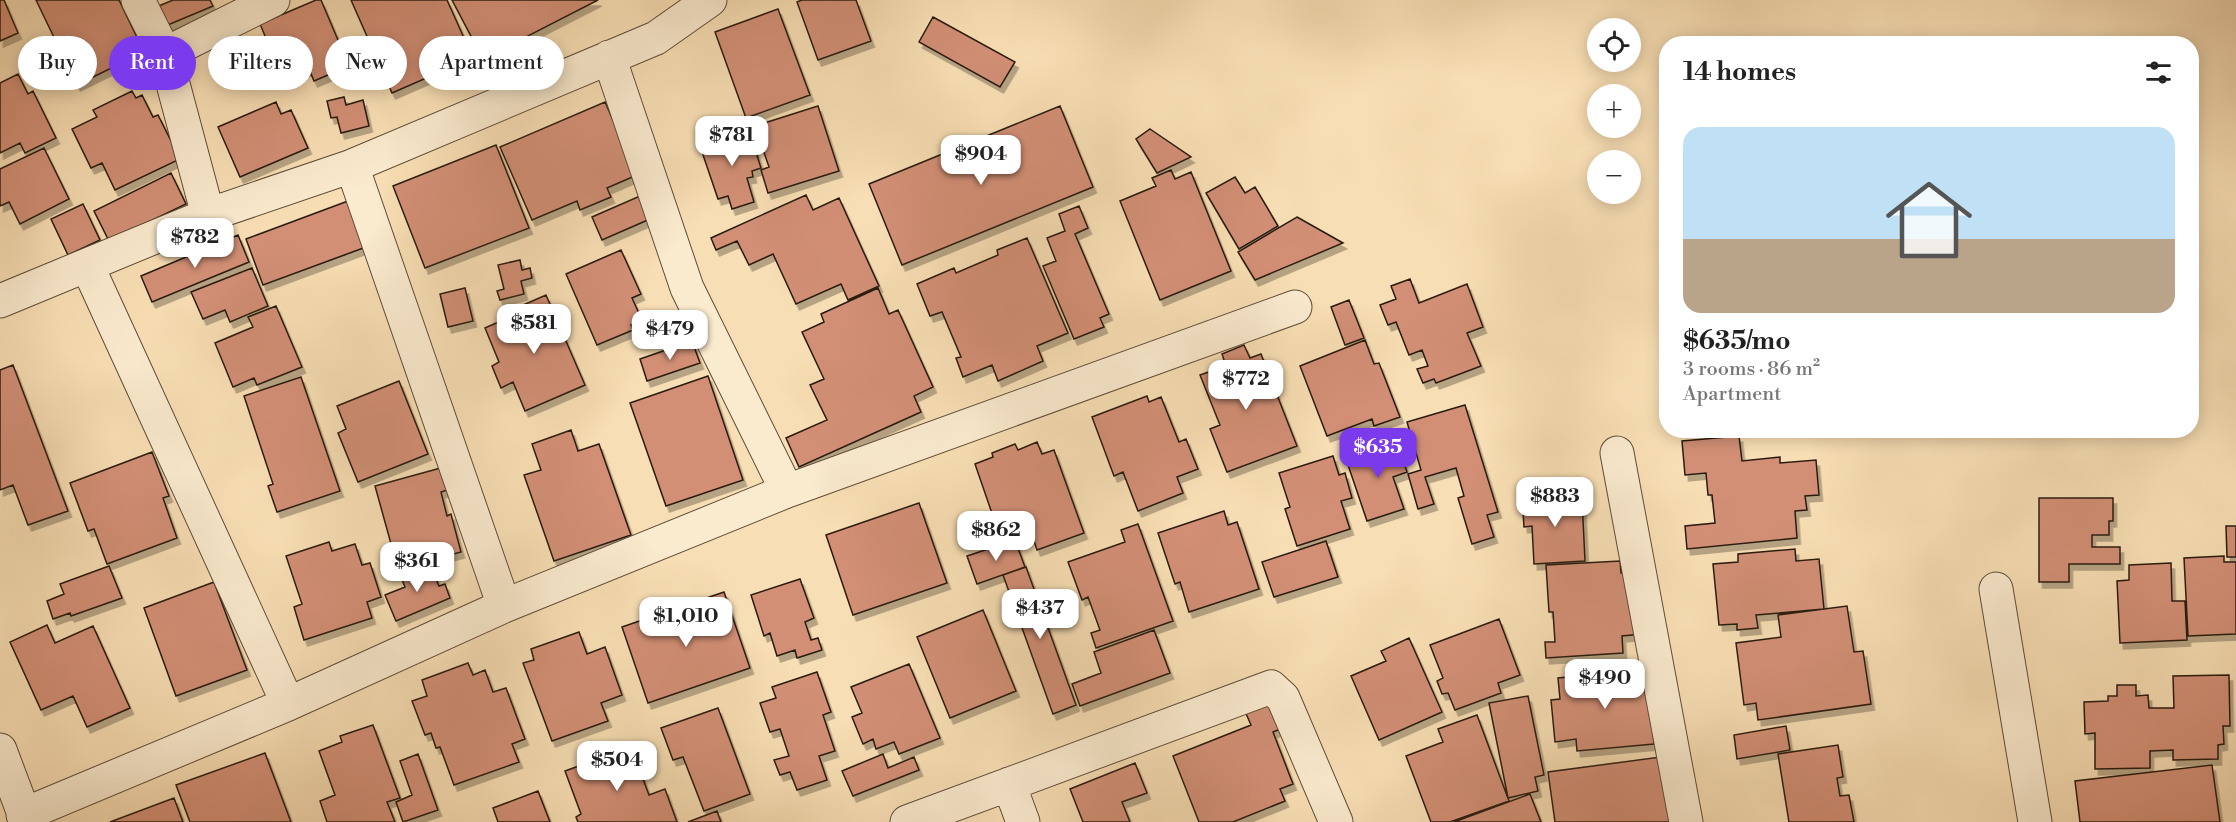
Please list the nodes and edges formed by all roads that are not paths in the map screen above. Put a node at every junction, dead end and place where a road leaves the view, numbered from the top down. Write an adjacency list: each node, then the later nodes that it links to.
1 (138, 0): 4 (street)
2 (273, 0): 5 (street)
3 (710, 0): 6 (street)
4 (156, 36)
5 (196, 38)
6 (609, 57): 8 (street); 14 (street)
7 (175, 90): 9 (street)
8 (352, 166): 9 (street); 16 (street)
9 (208, 215): 10 (street)
10 (87, 265): 11 (street); 17 (street)
11 (0, 301)
12 (1295, 307): 14 (street)
13 (1617, 453): 24 (street)
14 (787, 491): 16 (street)
15 (1996, 589): 25 (street)
16 (504, 606): 17 (street)
17 (288, 704): 20 (street)
18 (0, 750): 20 (street)
19 (1010, 784): 21 (street); 22 (street); 23 (street)
20 (25, 818)
21 (907, 822)
22 (1023, 822)
23 (1336, 822)
24 (1686, 822)
25 (2035, 822)

